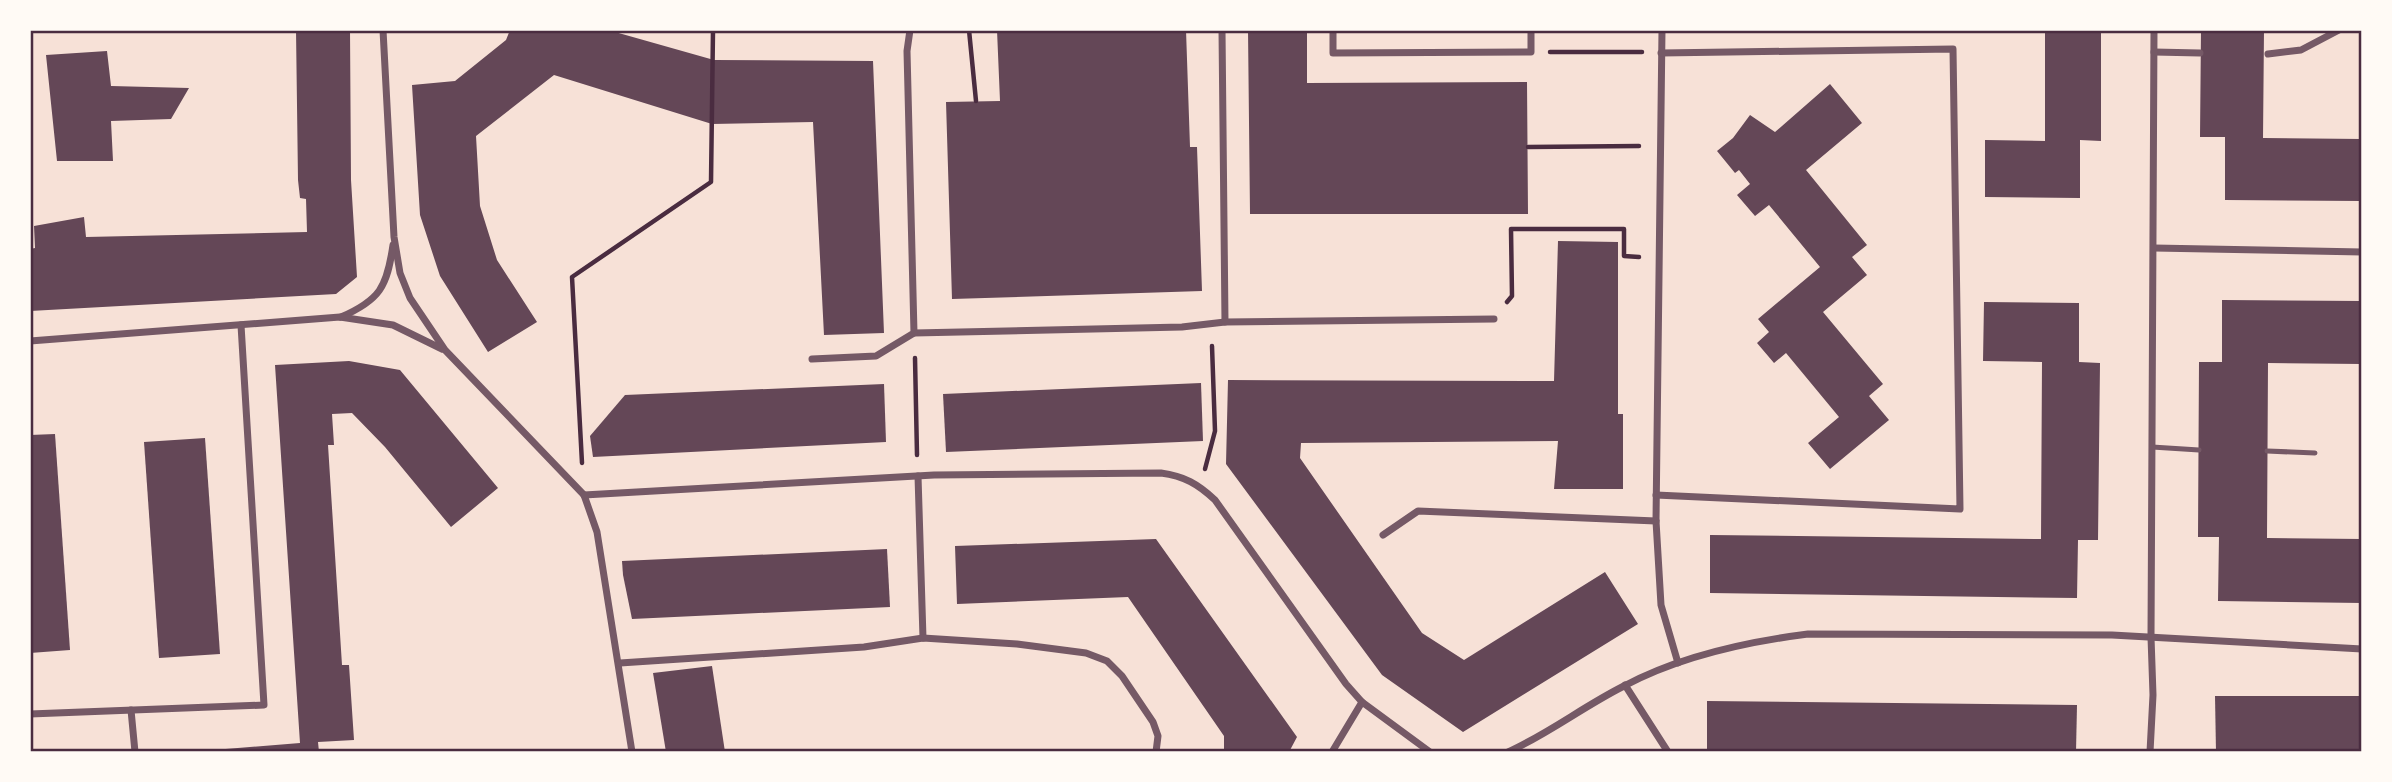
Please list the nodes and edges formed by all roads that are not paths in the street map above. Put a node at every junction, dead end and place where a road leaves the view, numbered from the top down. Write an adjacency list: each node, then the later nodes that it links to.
1 (383, 30): 13 (street)
2 (910, 30): 20 (street)
3 (1222, 30): 18 (street)
4 (1332, 30): 5 (street)
5 (1531, 30)
6 (1662, 30): 10 (street)
7 (2154, 30): 9 (street)
8 (2339, 30): 12 (street)
9 (2154, 52): 11 (street); 14 (street)
10 (1661, 53): 30 (street); 30 (street)
11 (2200, 53)
12 (2268, 54)
13 (394, 237): 16 (street); 22 (street)
14 (2154, 248): 15 (street); 24 (street)
15 (2362, 252)
16 (340, 317): 19 (street); 22 (street)
17 (1493, 319): 18 (street)
18 (1225, 322): 20 (street)
19 (241, 325): 21 (street); 40 (street)
20 (914, 333): 23 (street)
21 (30, 341)
22 (445, 350): 29 (street)
23 (812, 359)
24 (2152, 447): 25 (lane); 33 (street)
25 (2199, 450)
26 (2267, 451): 27 (lane)
27 (2315, 453)
28 (918, 476): 29 (street); 34 (street); 39 (street)
29 (584, 495): 36 (street)
30 (1656, 495): 31 (street)
31 (1656, 521): 32 (street); 37 (street)
32 (1383, 535)
33 (2151, 637): 35 (street); 37 (street); 49 (street)
34 (923, 638): 36 (street); 44 (street)
35 (2362, 649)
36 (620, 663): 43 (street)
37 (1678, 663): 38 (street)
38 (1625, 685): 47 (street); 48 (street)
39 (1363, 702): 45 (street); 46 (street)
40 (131, 710): 41 (street); 42 (street)
41 (30, 714)
42 (135, 752)
43 (632, 752)
44 (1156, 752)
45 (1332, 752)
46 (1430, 752)
47 (1508, 752)
48 (1668, 752)
49 (2150, 752)

